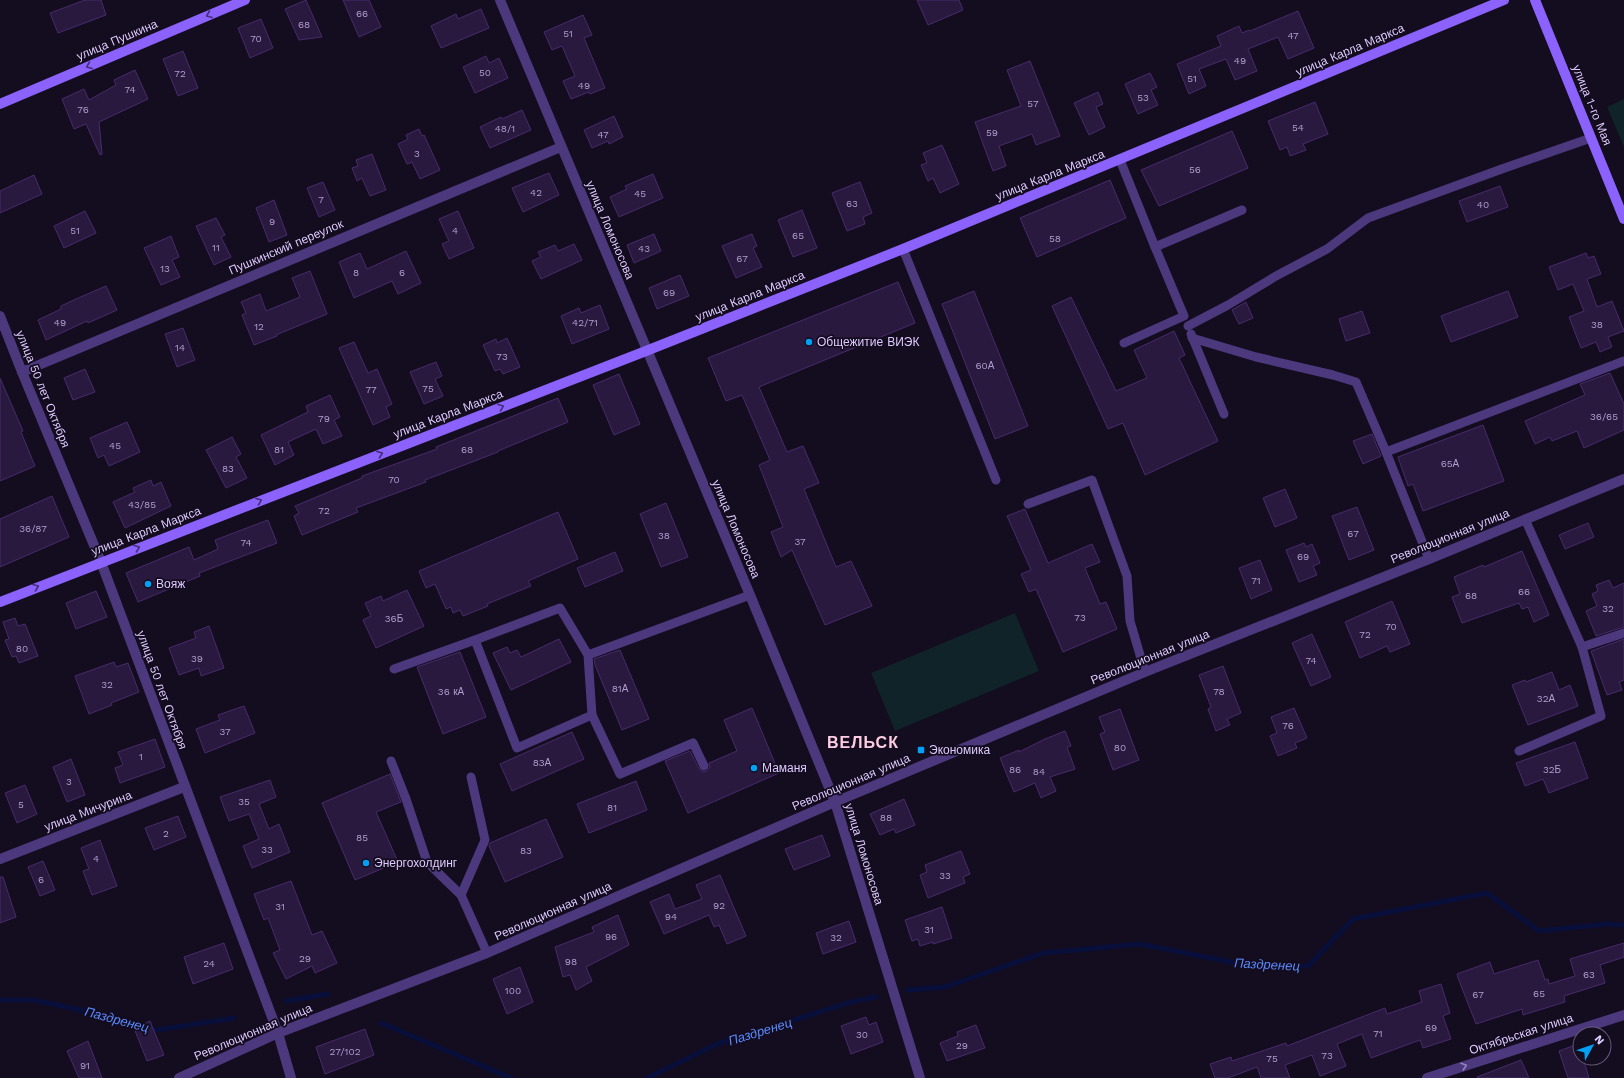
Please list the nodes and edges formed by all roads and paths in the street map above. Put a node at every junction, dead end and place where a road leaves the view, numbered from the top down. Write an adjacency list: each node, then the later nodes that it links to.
1 (244, 0): 5 (main road, улица Пушкина, one-way to 5)
2 (500, 0): 7 (street, улица Ломоносова)
3 (1504, 0): 8 (main road, улица Карла Маркса)
4 (1536, 0): 6 (main road, улица 1-го Мая)
5 (0, 104)
6 (1591, 138): 10 (main road, улица 1-го Мая); 15 (lane)
7 (561, 147): 18 (street, улица Ломоносова); 20 (street, Пушкинский переулок)
8 (1120, 160): 11 (lane); 12 (main road, улица Карла Маркса)
9 (1242, 210): 11 (lane)
10 (1624, 219)
11 (1155, 247): 14 (lane)
12 (903, 249): 18 (main road, улица Карла Маркса); 24 (lane)
13 (0, 316): 20 (street, улица 50 лет Октября)
14 (1184, 316): 15 (lane); 17 (lane)
15 (1188, 326): 16 (lane)
16 (1192, 338): 21 (lane); 22 (lane)
17 (1124, 343)
18 (646, 351): 28 (main road, улица Карла Маркса, one-way to 18); 29 (street, улица Ломоносова)
19 (1624, 362): 22 (lane)
20 (22, 372): 28 (street, улица 50 лет Октября)
21 (1224, 414)
22 (1386, 452): 27 (lane)
23 (1624, 479): 26 (street, Революционная улица)
24 (996, 480)
25 (1028, 504): 36 (lane)
26 (1525, 519): 27 (street, Революционная улица); 33 (lane)
27 (1429, 559): 36 (street, Революционная улица)
28 (101, 562): 30 (main road, улица Карла Маркса, one-way to 28); 42 (street, улица 50 лет Октября)
29 (750, 595): 34 (lane); 43 (street, улица Ломоносова)
30 (0, 602)
31 (1624, 633): 33 (lane)
32 (475, 640): 34 (lane); 35 (lane); 37 (lane)
33 (1582, 647): 38 (lane)
34 (588, 655): 37 (lane)
35 (394, 669)
36 (1145, 672): 43 (street, Революционная улица)
37 (592, 716): 40 (lane)
38 (1519, 751)
39 (391, 761): 45 (lane)
40 (704, 766)
41 (471, 777): 45 (lane)
42 (184, 787): 44 (street, улица Мичурина); 48 (street, улица 50 лет Октября)
43 (834, 802): 46 (street, Революционная улица); 51 (street, улица Ломоносова)
44 (0, 859)
45 (461, 895): 46 (lane)
46 (487, 953): 48 (street, Революционная улица)
47 (1624, 1015): 52 (street, Октябрьская улица, one-way to 47)
48 (278, 1033): 49 (street, Революционная улица); 50 (street, улица 50 лет Октября)
49 (179, 1078)
50 (291, 1078)
51 (920, 1078)
52 (1427, 1078)

